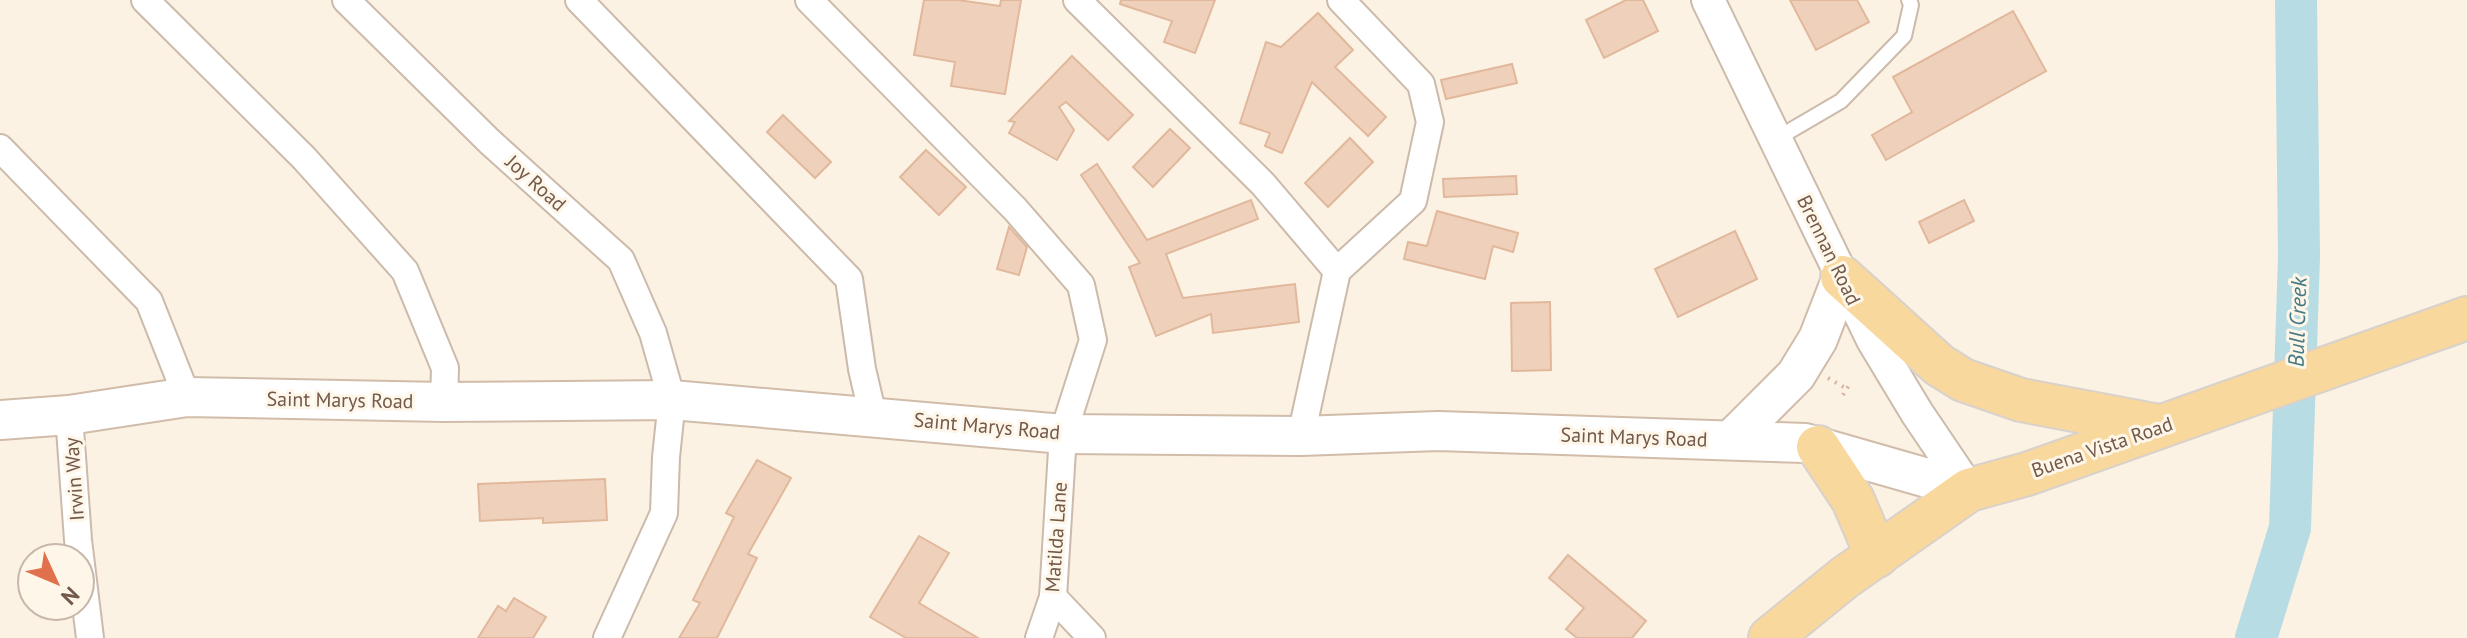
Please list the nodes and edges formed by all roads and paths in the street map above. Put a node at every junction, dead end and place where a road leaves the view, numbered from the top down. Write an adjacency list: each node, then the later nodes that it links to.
1 (145, 0): 18 (street)
2 (346, 0): 17 (street, Joy Road)
3 (579, 0): 20 (street)
4 (809, 0): 23 (street, Matilda Lane)
5 (1077, 0): 11 (street)
6 (1341, 0): 11 (street)
7 (1708, 0): 9 (street, Brennan Road)
8 (1913, 2): 9 (lane)
9 (1775, 139): 12 (street, Brennan Road)
10 (0, 148): 16 (street)
11 (1337, 271): 24 (street)
12 (1842, 277): 22 (main road); 25 (main road); 27 (street, Brennan Road)
13 (2467, 318): 22 (main road, Buena Vista Road)
14 (1851, 382): 15 (path)
15 (1843, 395)
16 (187, 397): 18 (main road, Saint Marys Road); 19 (main road, Saint Marys Road)
17 (672, 400): 18 (main road, Saint Marys Road); 20 (main road, Saint Marys Road); 31 (street)
18 (444, 402)
19 (69, 415): 21 (main road, Saint Marys Road); 30 (street, Irwin Way)
20 (873, 416): 23 (main road, Saint Marys Road)
21 (0, 420)
22 (2160, 427): 27 (main road, Buena Vista Road)
23 (1063, 434): 24 (main road, Saint Marys Road); 29 (street, Matilda Lane)
24 (1301, 436): 25 (main road, Saint Marys Road)
25 (1731, 440): 26 (main road, Saint Marys Road)
26 (1818, 447): 27 (main road, Saint Marys Road); 28 (main road)
27 (1969, 490): 28 (main road, Buena Vista Road)
28 (1877, 556): 34 (main road, Buena Vista Road)
29 (1053, 597): 32 (street, Matilda Lane); 33 (street)
30 (90, 638)
31 (607, 638)
32 (1039, 638)
33 (1092, 638)
34 (1770, 638)

